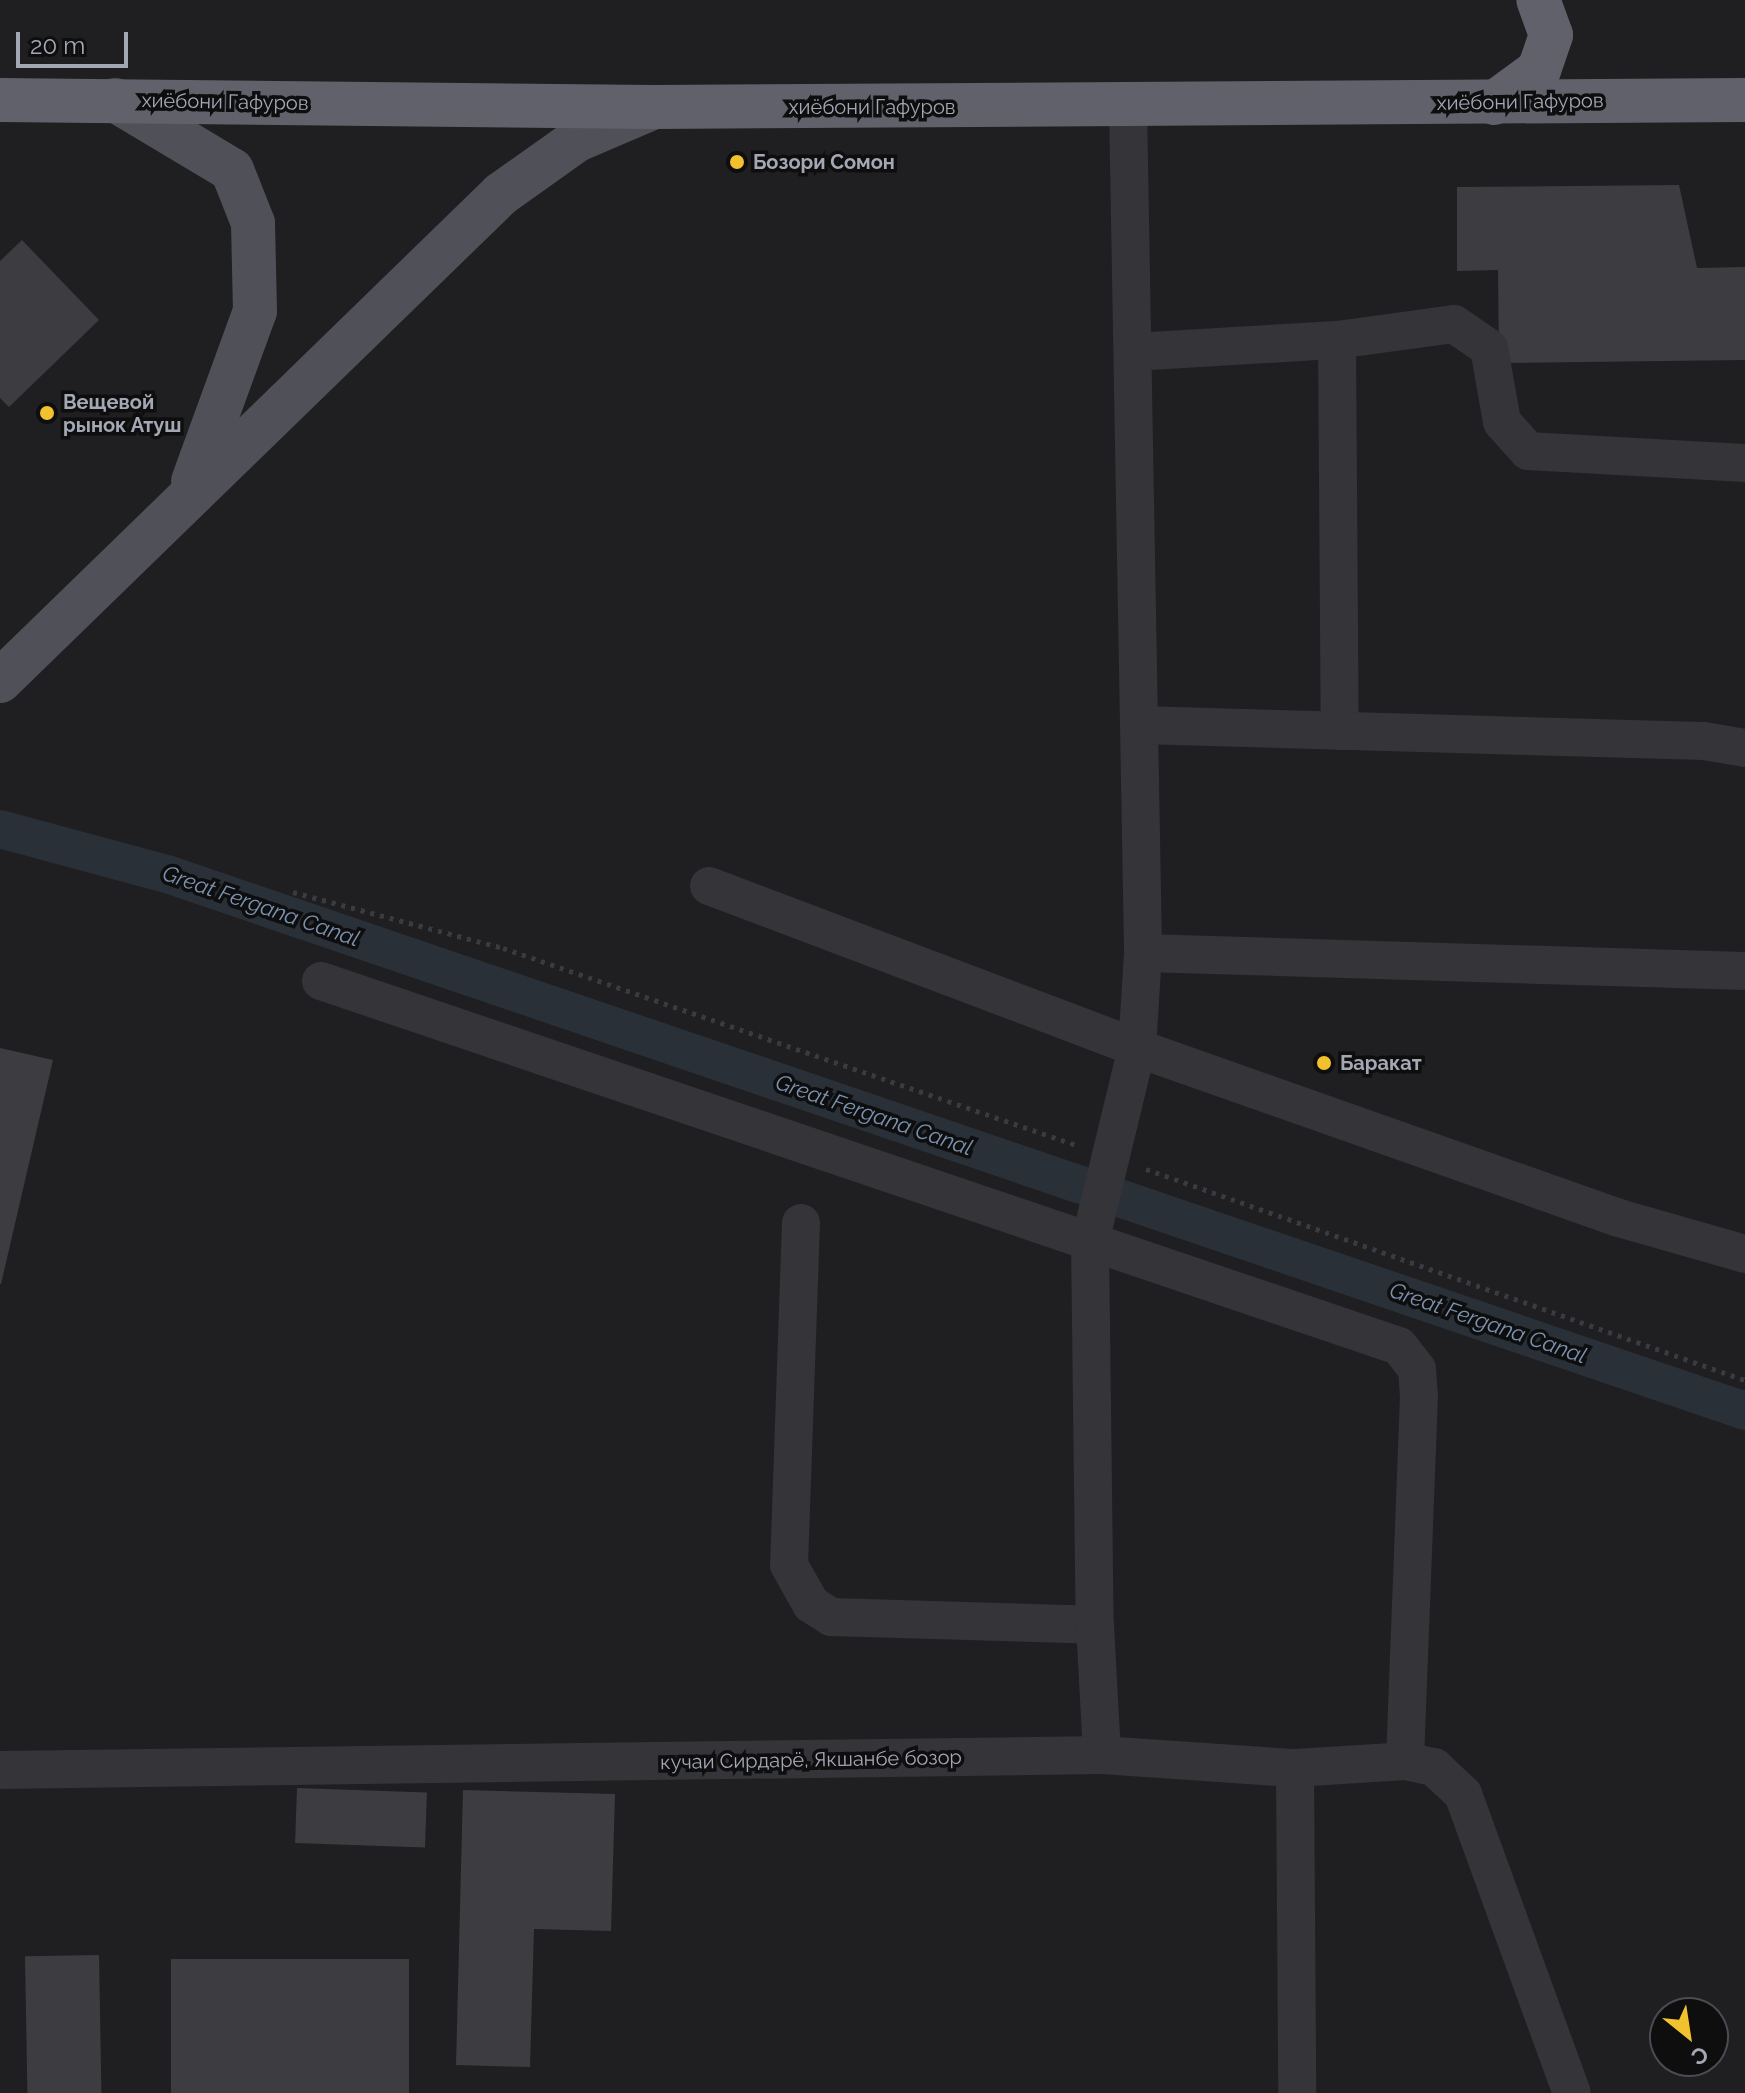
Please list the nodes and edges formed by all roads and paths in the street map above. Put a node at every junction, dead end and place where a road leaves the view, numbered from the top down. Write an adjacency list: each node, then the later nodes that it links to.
1 (1538, 0): 5 (highway)
2 (0, 100): 3 (highway, хиёбони Гафуров)
3 (115, 100): 6 (highway, хиёбони Гафуров); 11 (main road)
4 (1745, 100): 5 (highway, хиёбони Гафуров)
5 (1494, 103): 7 (highway, хиёбони Гафуров)
6 (654, 107): 7 (highway, хиёбони Гафуров); 11 (main road)
7 (1128, 107): 9 (street)
8 (1337, 340): 9 (street); 10 (street); 14 (street)
9 (1133, 352): 13 (street)
10 (1745, 463)
11 (188, 494): 12 (main road)
12 (0, 681)
13 (1139, 725): 14 (street); 18 (street)
14 (1340, 731): 15 (street)
15 (1745, 748)
16 (709, 886): 21 (street)
17 (293, 892): 22 (path)
18 (1143, 953): 19 (street); 21 (street)
19 (1745, 971)
20 (321, 981): 25 (street)
21 (1137, 1048): 25 (street, bridge); 26 (street)
22 (1086, 1148)
23 (1130, 1164): 27 (path)
24 (801, 1223): 28 (street)
25 (1090, 1242): 28 (street); 30 (street)
26 (1745, 1254)
27 (1745, 1380)
28 (1095, 1625): 29 (street)
29 (1102, 1755): 31 (street, кучаи Сирдарё, Якшанбе бозор); 32 (street, кучаи Сирдарё, Якшанбе бозор)
30 (1405, 1761): 31 (street, кучаи Сирдарё, Якшанбе бозор); 34 (street)
31 (1295, 1768): 33 (street)
32 (0, 1770)
33 (1297, 2093)
34 (1572, 2093)

